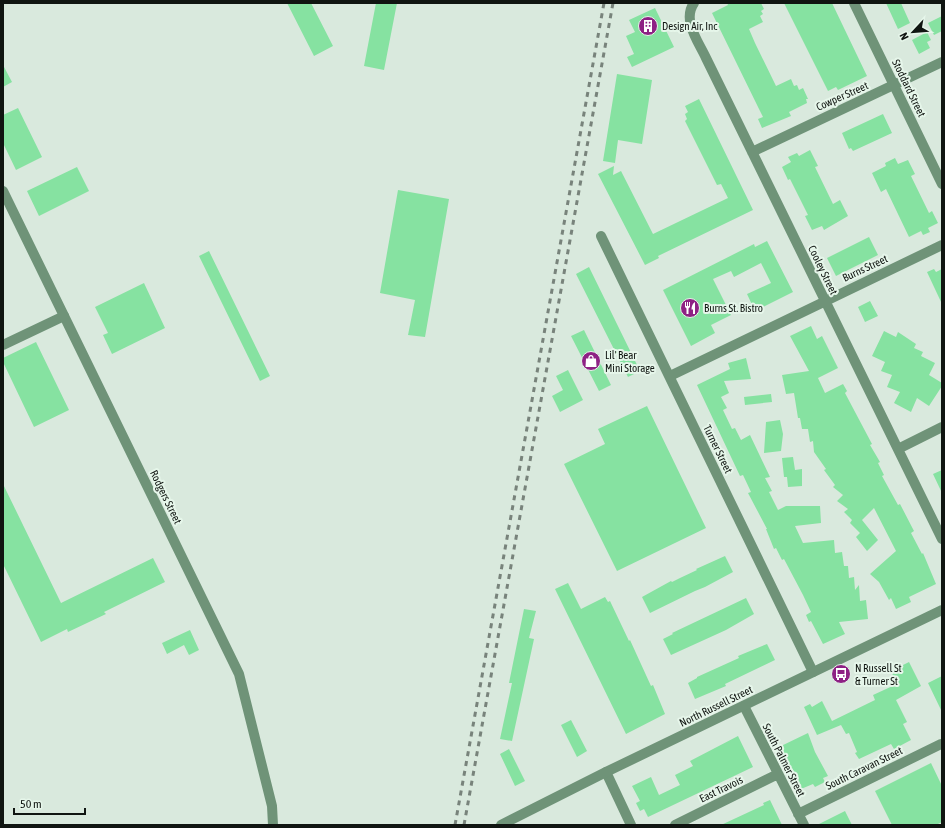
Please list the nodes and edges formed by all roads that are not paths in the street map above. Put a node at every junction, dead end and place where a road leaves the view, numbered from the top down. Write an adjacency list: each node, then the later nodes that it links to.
1 (854, 3): 4 (street, Stoddard Street)
2 (692, 6): 5 (street, Cooley Street)
3 (942, 62): 4 (street, Cowper Street)
4 (894, 85): 5 (street, Cowper Street); 6 (street, Stoddard Street)
5 (752, 152): 10 (street, Cooley Street)
6 (942, 184)
7 (3, 192): 11 (street, Rodgers Street)
8 (601, 236): 13 (street, Turner Street)
9 (942, 245): 10 (street, Burns Street)
10 (824, 301): 13 (street, Burns Street); 15 (street, Cooley Street)
11 (64, 316): 12 (street); 24 (street, Rodgers Street)
12 (3, 345)
13 (670, 376): 18 (street, Turner Street)
14 (942, 427): 15 (street)
15 (898, 449): 16 (street, Cooley Street)
16 (942, 539)
17 (942, 610): 18 (street, North Russell Street)
18 (813, 672): 19 (street, North Russell Street)
19 (744, 706): 21 (street, North Russell Street); 22 (street, South Palmer Street)
20 (941, 744): 23 (street, South Caravan Street)
21 (606, 772): 25 (street, North Russell Street); 26 (street)
22 (778, 774): 23 (street, South Palmer Street); 27 (street, East Travois)
23 (798, 814): 28 (street, South Palmer Street)
24 (273, 825)
25 (501, 825)
26 (631, 825)
27 (675, 825)
28 (804, 825)

